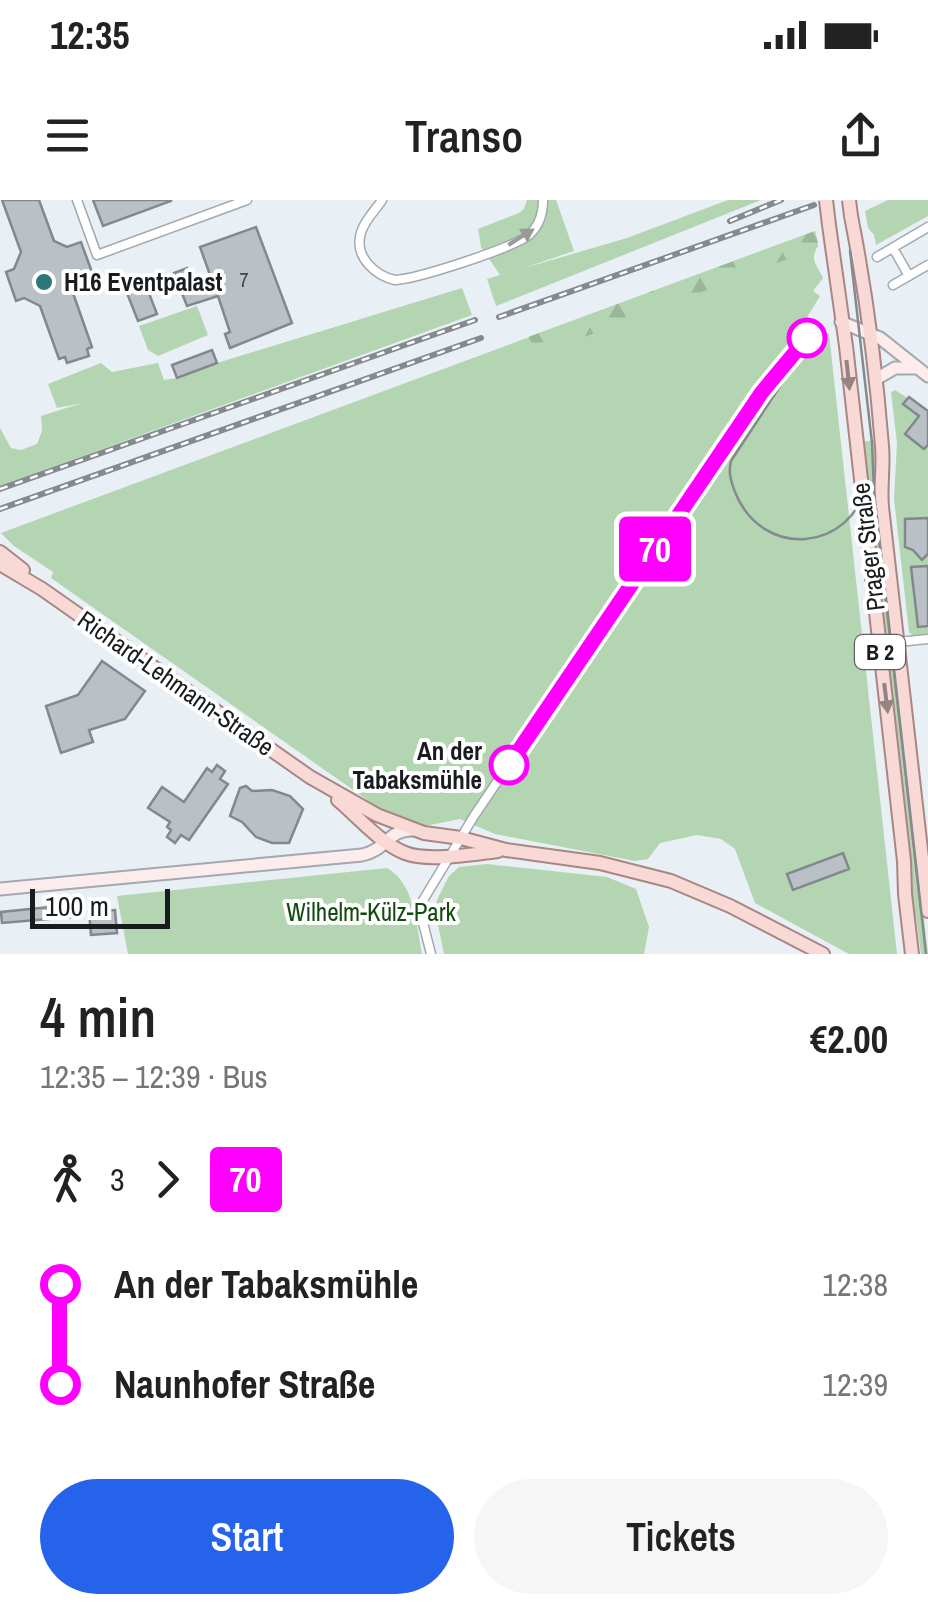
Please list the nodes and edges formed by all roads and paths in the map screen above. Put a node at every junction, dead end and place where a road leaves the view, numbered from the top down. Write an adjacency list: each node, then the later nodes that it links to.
1 (77, 200): 2 (street)
2 (247, 200)
3 (382, 200): 4 (street, one-way to 4)
4 (543, 200)
5 (826, 200): 13 (main road, Prager Straße / B 2, bridge)
6 (849, 200): 14 (main road, Prager Straße / B 2, bridge)
7 (928, 227): 8 (street)
8 (893, 248): 9 (street); 11 (street)
9 (877, 257)
10 (928, 264): 11 (street)
11 (909, 276): 12 (street)
12 (892, 285)
13 (842, 322): 14 (main road); 35 (main road, Prager Straße / B 2, one-way to 35)
14 (870, 333): 15 (main road); 16 (main road, Prager Straße / B 2)
15 (923, 372): 16 (main road)
16 (876, 379): 22 (main road, Prager Straße / B 2)
17 (762, 392): 26 (street)
18 (1, 552): 20 (main road, Richard-Lehmann-Straße)
19 (0, 564): 20 (main road, Richard-Lehmann-Straße)
20 (42, 589): 23 (main road, Richard-Lehmann-Straße)
21 (928, 639): 22 (street)
22 (897, 642): 30 (main road, Prager Straße / B 2)
23 (310, 777): 24 (main road, Richard-Lehmann-Straße); 27 (main road, Richard-Lehmann-Straße)
24 (378, 815): 25 (main road, Richard-Lehmann-Straße); 27 (main road)
25 (416, 830): 26 (main road); 27 (main road)
26 (461, 838): 28 (main road); 29 (street)
27 (387, 842): 29 (main road, Richard-Lehmann-Straße); 31 (main road)
28 (506, 850): 29 (main road); 34 (main road)
29 (451, 855): 33 (street)
30 (926, 876): 32 (main road, Prager Straße / B 2)
31 (0, 889)
32 (928, 910)
33 (431, 954)
34 (823, 954)
35 (912, 954)

